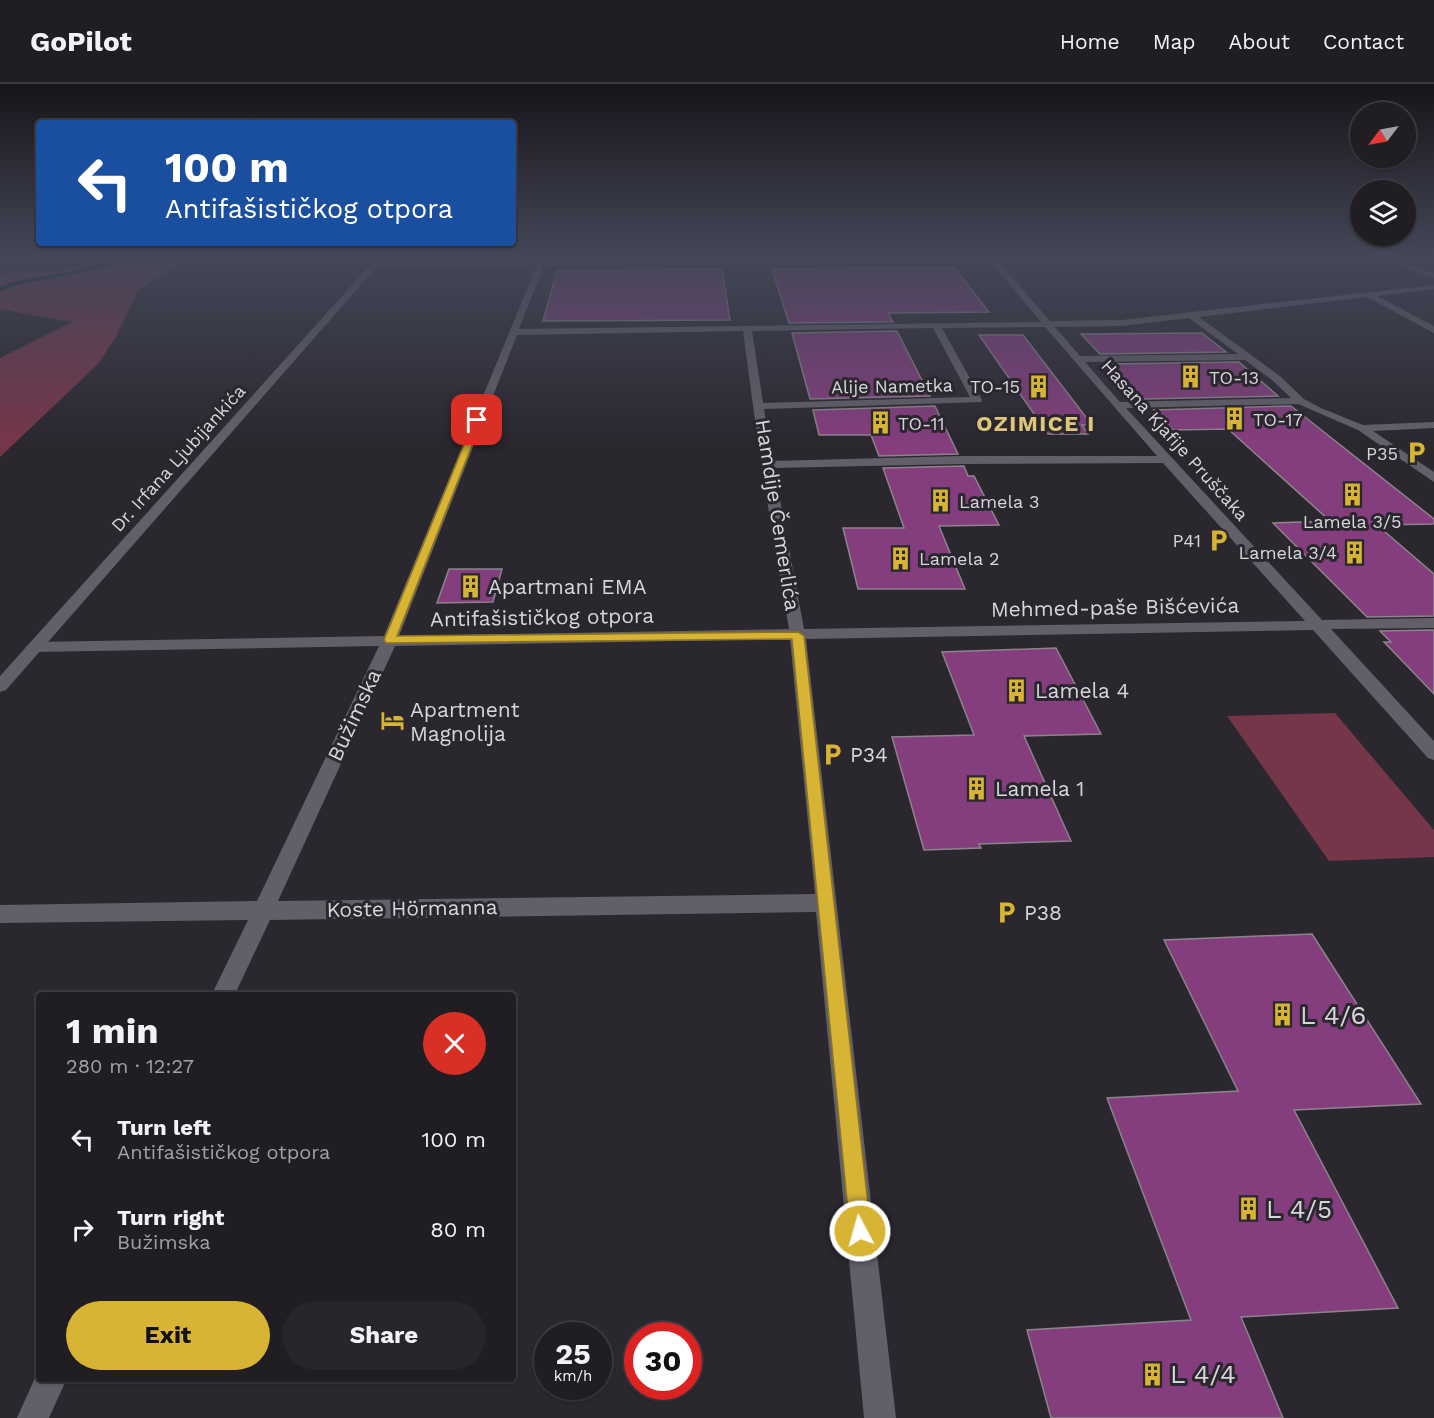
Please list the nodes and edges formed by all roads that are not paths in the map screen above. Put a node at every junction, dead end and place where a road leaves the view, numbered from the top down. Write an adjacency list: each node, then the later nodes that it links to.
1 (327, 317): 26 (street, Dr. Irfana Ljubijankića)
2 (519, 317): 11 (street, Bužimska)
3 (1043, 317): 7 (street, Hasana Kjafije Pruščaka)
4 (1172, 317): 7 (street)
5 (1195, 317): 12 (street)
6 (1410, 317): 10 (street)
7 (1050, 325): 8 (street); 13 (street, Hasana Kjafije Pruščaka)
8 (936, 326): 9 (street); 16 (street, Alije Nametka)
9 (747, 329): 11 (street); 16 (street, Hamdije Čemerlića)
10 (1434, 330)
11 (513, 332): 25 (street, Bužimska)
12 (1247, 357): 13 (street); 14 (street)
13 (1077, 359): 15 (street, Hasana Kjafije Pruščaka)
14 (1300, 401): 15 (street); 18 (street)
15 (1117, 405): 19 (street, Hasana Kjafije Pruščaka)
16 (760, 406): 20 (street, Hamdije Čemerlića)
17 (1434, 425): 18 (street)
18 (1362, 428): 21 (street)
19 (1166, 459): 20 (street); 23 (street, Hasana Kjafije Pruščaka)
20 (767, 465): 24 (street, Hamdije Čemerlića)
21 (1434, 478)
22 (1434, 623): 23 (street, Mehmed-paše Bišćevića)
23 (1320, 625): 24 (street, Mehmed-paše Bišćevića); 28 (street, Hasana Kjafije Pruščaka)
24 (798, 636): 25 (street, Antifašističkog otpora); 29 (street, Hamdije Čemerlića)
25 (390, 640): 26 (street, Antifašističkog otpora); 30 (street, Bužimska)
26 (34, 647): 27 (street, Dr. Irfana Ljubijankića)
27 (0, 686)
28 (1434, 753)
29 (825, 903): 30 (street, Koste Hörmanna); 35 (street, Hamdije Čemerlića)
30 (262, 911): 31 (street, Koste Hörmanna); 32 (street, Bužimska)
31 (0, 914)
32 (225, 992)
33 (49, 1382): 34 (street)
34 (33, 1418)
35 (880, 1418)

